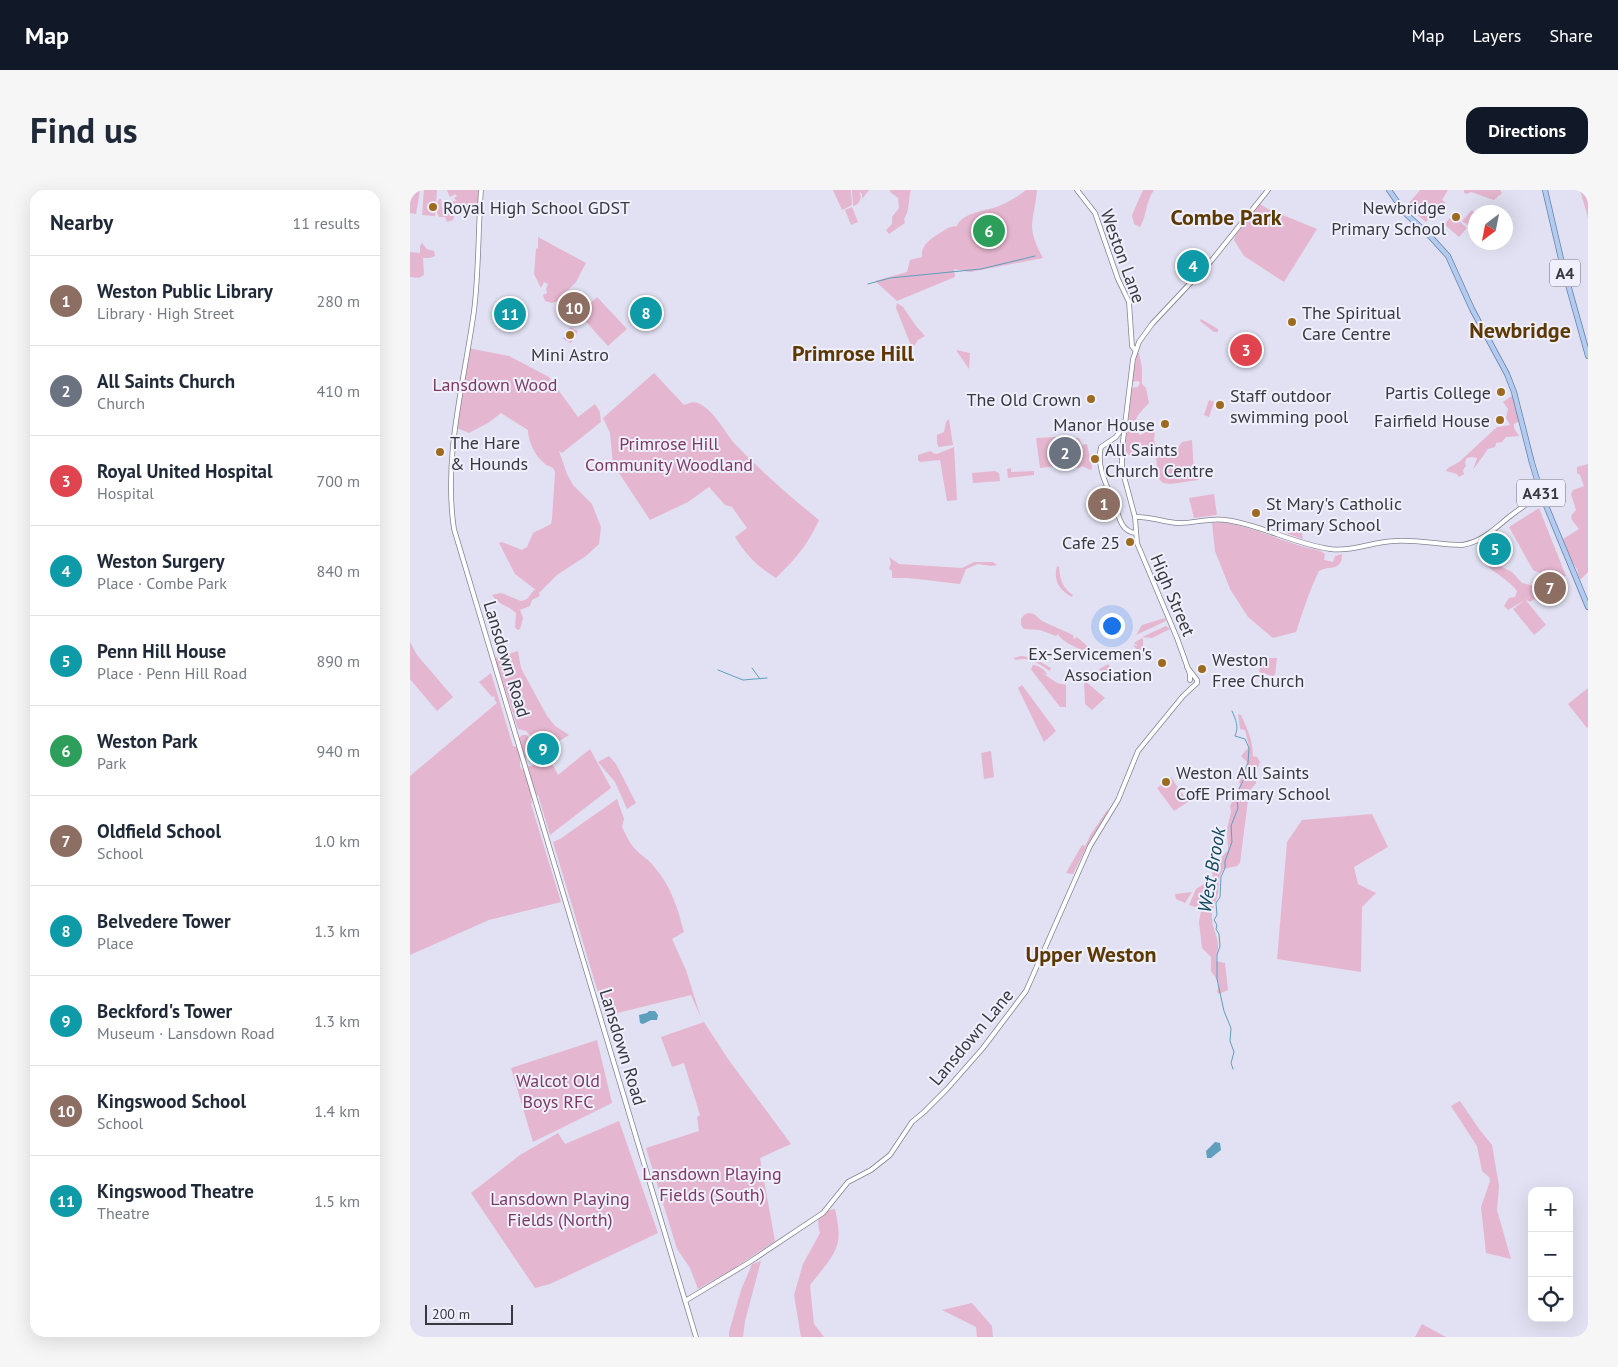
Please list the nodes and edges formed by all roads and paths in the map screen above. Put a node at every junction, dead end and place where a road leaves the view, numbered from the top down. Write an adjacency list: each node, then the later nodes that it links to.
1 (481, 190): 21 (street, Lansdown Road)
2 (1077, 190): 6 (street, Weston Lane)
3 (1268, 190): 6 (street)
4 (1389, 190): 11 (main road, A431)
5 (1545, 190): 7 (main road, A4)
6 (1136, 350): 8 (street, Weston Lane)
7 (1588, 356)
8 (1125, 423): 9 (street); 10 (street, Weston Lane)
9 (1113, 439): 10 (street); 13 (street, High Street)
10 (1122, 442): 12 (street, Weston Lane)
11 (1542, 496): 12 (street); 14 (main road, A431)
12 (1135, 517): 13 (street, Weston Lane)
13 (1135, 533): 15 (street, High Street)
14 (1588, 607)
15 (1187, 667): 16 (street, High Street); 17 (street, High Street)
16 (1195, 678): 17 (street); 18 (street)
17 (1190, 681): 18 (street); 19 (street, Lansdown Lane)
18 (1194, 685): 19 (street, Lansdown Lane)
19 (1183, 696): 20 (street, Lansdown Lane)
20 (702, 1290): 21 (street, Lansdown Lane); 22 (street, Lansdown Lane)
21 (683, 1296): 22 (street, Lansdown Road)
22 (685, 1301): 23 (street, Lansdown Road)
23 (696, 1337)

